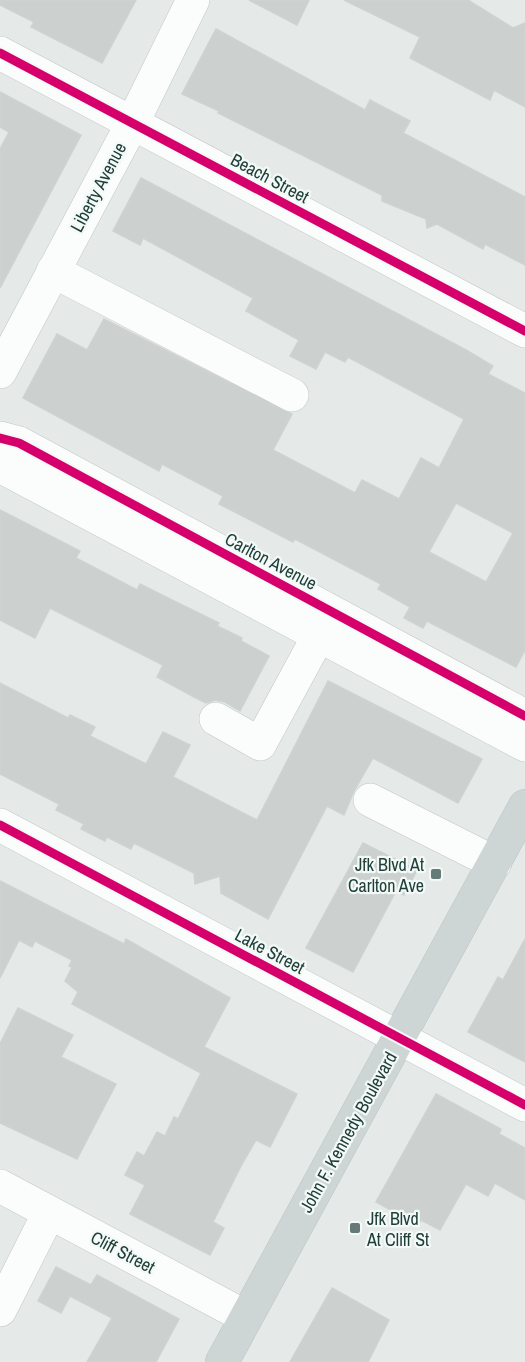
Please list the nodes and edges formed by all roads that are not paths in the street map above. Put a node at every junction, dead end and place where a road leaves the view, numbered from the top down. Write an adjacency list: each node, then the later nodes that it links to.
1 (193, 0): 3 (street, Liberty Avenue)
2 (0, 53): 3 (street, Beach Street)
3 (132, 124): 4 (street, Liberty Avenue); 5 (street, Beach Street)
4 (53, 271): 6 (street, Liberty Avenue); 7 (street)
5 (525, 331)
6 (0, 372)
7 (292, 394)
8 (0, 438): 10 (street, Carlton Avenue)
9 (0, 466): 10 (street, Carlton Avenue)
10 (200, 556): 11 (street, Carlton Avenue); 12 (street, Carlton Avenue)
11 (319, 635): 12 (street, Carlton Avenue); 14 (street)
12 (391, 659): 13 (street, Carlton Avenue); 15 (street, Carlton Avenue)
13 (525, 716)
14 (216, 719)
15 (525, 745)
16 (369, 800): 19 (street)
17 (525, 806): 19 (main road, John F. Kennedy Boulevard)
18 (0, 825): 20 (street, Lake Street)
19 (495, 862): 20 (main road, John F. Kennedy Boulevard)
20 (399, 1039): 21 (street, Lake Street); 25 (main road, John F. Kennedy Boulevard)
21 (525, 1105)
22 (0, 1186): 23 (street, Cliff Street)
23 (49, 1212): 24 (street); 25 (street, Cliff Street)
24 (0, 1310)
25 (246, 1317): 26 (main road, John F. Kennedy Boulevard)
26 (222, 1362)

